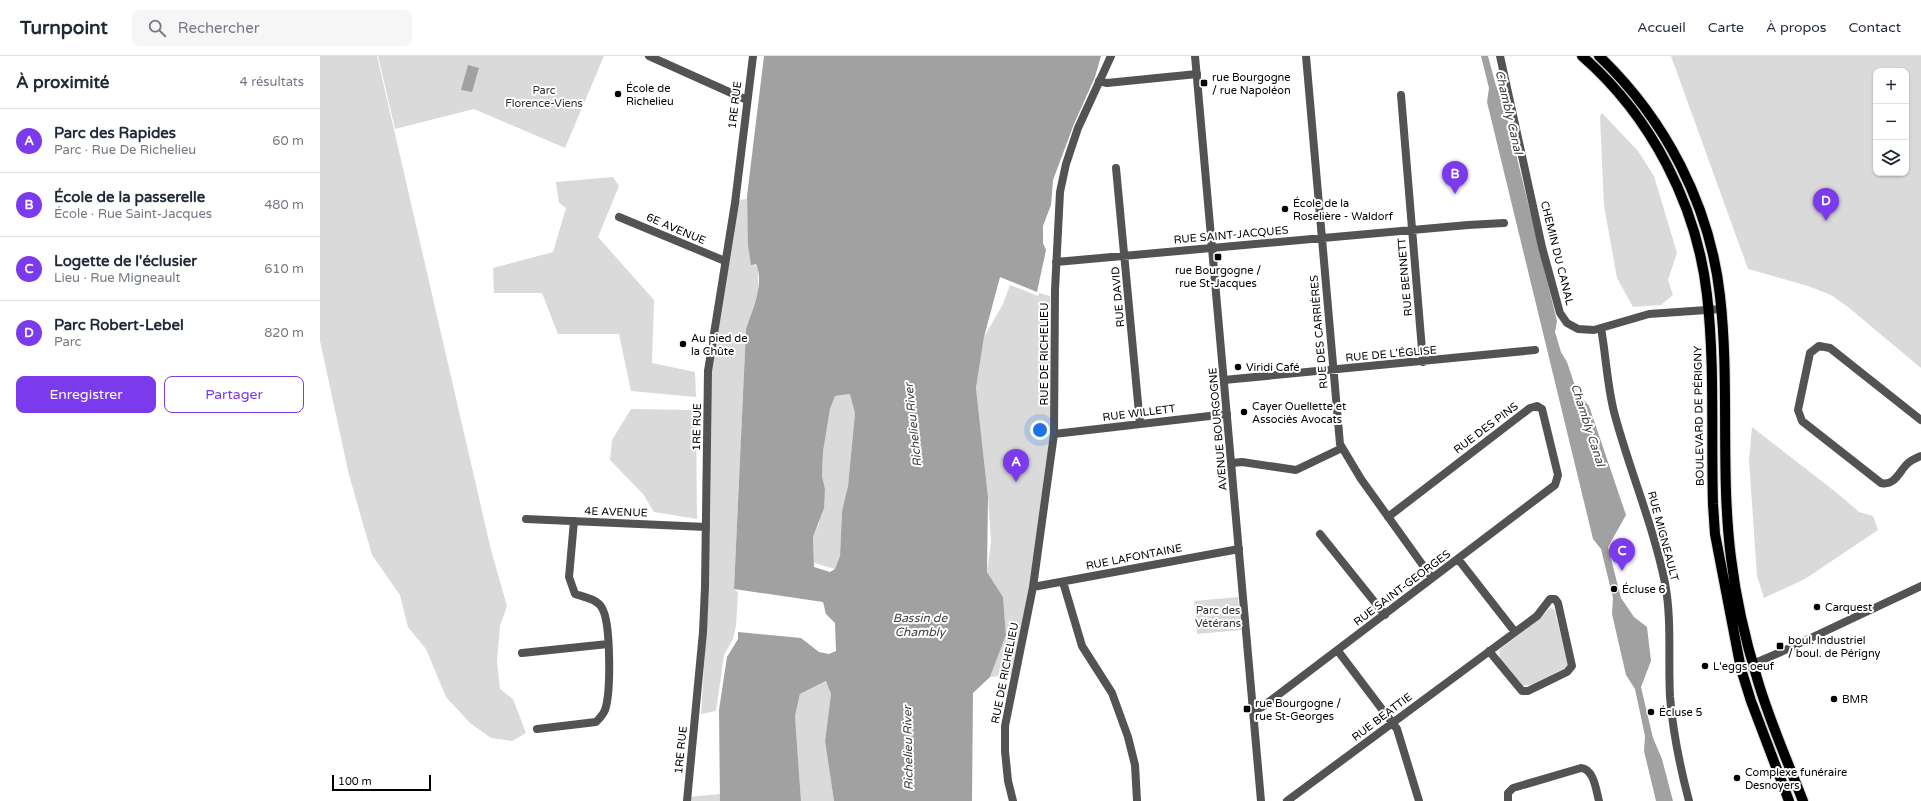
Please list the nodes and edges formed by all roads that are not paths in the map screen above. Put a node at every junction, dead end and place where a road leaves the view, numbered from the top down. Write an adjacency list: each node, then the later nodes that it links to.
1 (649, 56): 12 (street)
2 (753, 56): 12 (street, 1RE RUE)
3 (1111, 56): 10 (street, RUE DE RICHELIEU)
4 (1195, 56): 9 (street, AVENUE BOURGOGNE)
5 (1306, 56): 17 (street, RUE DES CARRIÈRES)
6 (1500, 56): 24 (street, CHEMIN DU CANAL)
7 (1582, 56): 23 (main road, BOULEVARD DE PÉRIGNY)
8 (1598, 56): 22 (main road)
9 (1197, 74): 10 (street); 18 (street, AVENUE BOURGOGNE)
10 (1099, 81): 21 (street, RUE DE RICHELIEU)
11 (1401, 95): 16 (street, RUE BENNETT)
12 (747, 100): 20 (street, 1RE RUE)
13 (1116, 168): 19 (street, RUE DAVID)
14 (619, 217): 20 (street, 6E AVENUE)
15 (1504, 223): 16 (street, RUE SAINT-JACQUES)
16 (1413, 230): 17 (street, RUE SAINT-JACQUES); 26 (street, RUE BENNETT)
17 (1322, 238): 18 (street, RUE SAINT-JACQUES); 27 (street, RUE DES CARRIÈRES)
18 (1213, 248): 19 (street, RUE SAINT-JACQUES); 28 (street, AVENUE BOURGOGNE)
19 (1125, 256): 21 (street, RUE SAINT-JACQUES); 31 (street, RUE DAVID)
20 (725, 261): 40 (street, 1RE RUE)
21 (1056, 262): 32 (street, RUE DE RICHELIEU)
22 (1721, 308): 23 (street, CHEMIN DU CANAL); 54 (main road)
23 (1708, 309): 24 (street, CHEMIN DU CANAL); 55 (main road, BOULEVARD DE PÉRIGNY)
24 (1601, 328): 67 (street, RUE MIGNEAULT)
25 (1535, 350): 26 (street, RUE DE L'ÉGLISE)
26 (1423, 362): 27 (street, RUE DE L'ÉGLISE)
27 (1333, 370): 28 (street, RUE DE L'ÉGLISE); 33 (street, RUE DES CARRIÈRES)
28 (1224, 380): 29 (street, AVENUE BOURGOGNE)
29 (1227, 414): 31 (street, RUE WILLETT); 35 (street, AVENUE BOURGOGNE)
30 (1921, 420): 34 (street)
31 (1140, 424): 32 (street, RUE WILLETT)
32 (1054, 434): 47 (street, RUE DE RICHELIEU)
33 (1342, 448): 35 (street); 37 (street, RUE DES CARRIÈRES)
34 (1921, 456)
35 (1232, 463): 42 (street, AVENUE BOURGOGNE)
36 (1558, 478): 37 (street, RUE DES PINS); 43 (street, RUE SAINT-GEORGES)
37 (1388, 516): 44 (street, RUE DES CARRIÈRES)
38 (526, 519): 39 (street, 4E AVENUE)
39 (574, 521): 40 (street, 4E AVENUE); 50 (street)
40 (706, 527): 59 (street, 1RE RUE)
41 (1320, 534): 48 (street)
42 (1239, 549): 45 (street, RUE LAFONTAINE); 56 (street, AVENUE BOURGOGNE)
43 (1458, 559): 44 (street, RUE SAINT-GEORGES); 49 (street)
44 (1432, 578): 48 (street, RUE SAINT-GEORGES)
45 (1063, 582): 47 (street, RUE LAFONTAINE); 61 (street)
46 (1921, 586): 54 (street)
47 (1033, 587): 60 (street, RUE DE RICHELIEU)
48 (1385, 615): 51 (street, RUE SAINT-GEORGES)
49 (1515, 632): 52 (street, RUE BEATTIE); 52 (street, RUE BEATTIE)
50 (608, 644): 53 (street); 58 (street)
51 (1338, 651): 56 (street, RUE SAINT-GEORGES); 57 (street)
52 (1490, 651): 57 (street, RUE BEATTIE)
53 (522, 653)
54 (1753, 665): 55 (street); 69 (main road)
55 (1741, 669): 68 (main road, BOULEVARD DE PÉRIGNY)
56 (1253, 711): 62 (street, AVENUE BOURGOGNE)
57 (1393, 723): 63 (street, RUE BEATTIE); 64 (street)
58 (537, 729)
59 (687, 801)
60 (1013, 801)
61 (1137, 801)
62 (1261, 801)
63 (1287, 801)
64 (1419, 801)
65 (1508, 801): 66 (street)
66 (1599, 801)
67 (1689, 801)
68 (1789, 801)
69 (1803, 801)

